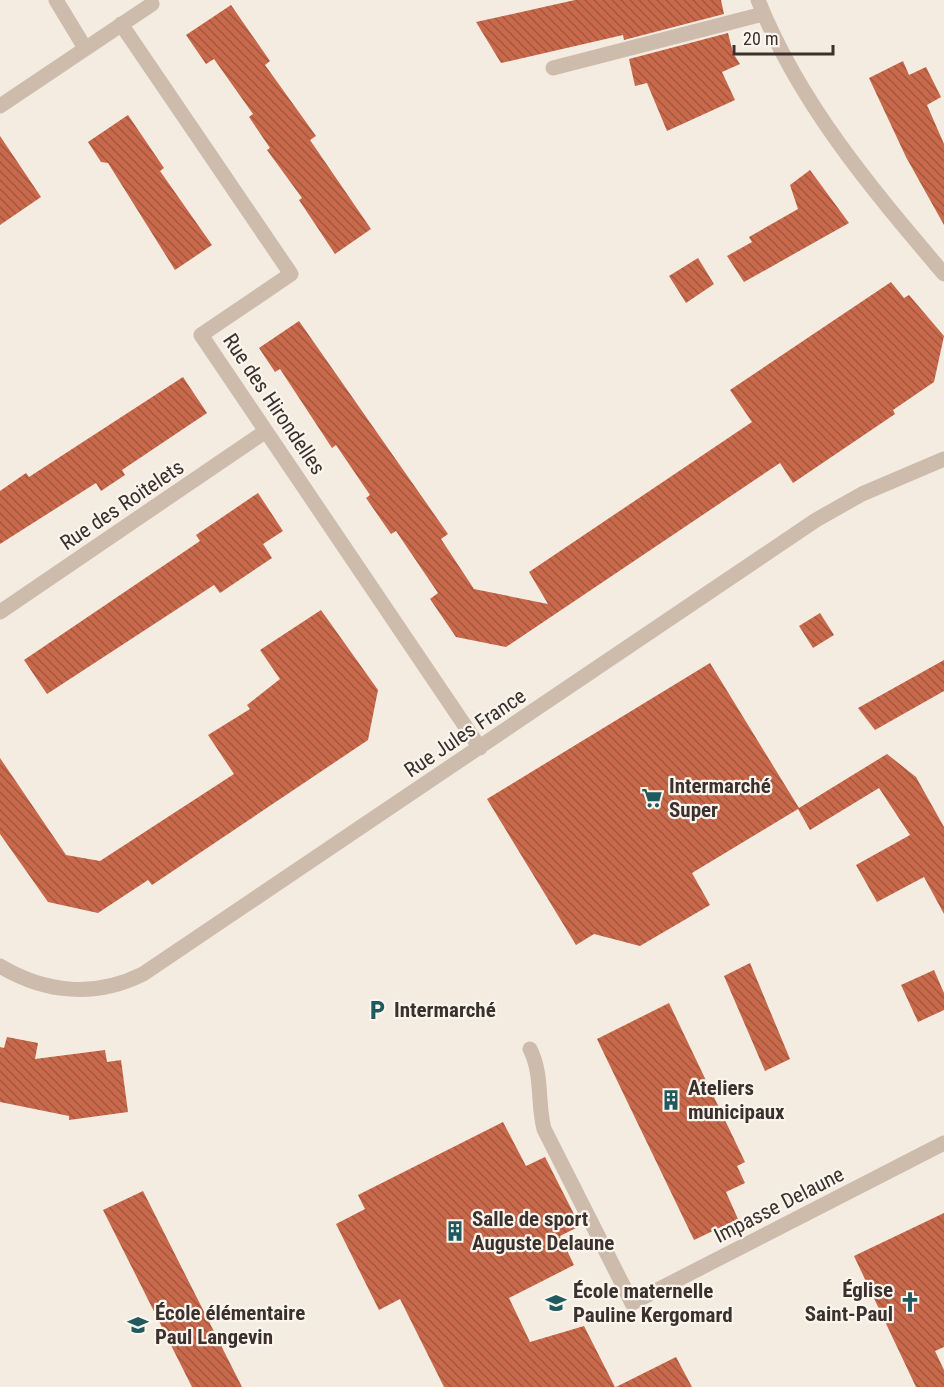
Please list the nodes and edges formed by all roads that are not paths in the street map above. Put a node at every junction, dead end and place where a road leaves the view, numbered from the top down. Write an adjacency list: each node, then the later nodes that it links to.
1 (56, 0): 5 (street)
2 (152, 4): 4 (street)
3 (760, 7): 6 (street); 8 (street)
4 (121, 24): 5 (street); 9 (street, Rue des Hirondelles)
5 (85, 48): 7 (street)
6 (553, 68)
7 (0, 106)
8 (944, 274)
9 (266, 431): 11 (street, Rue des Roitelets); 12 (street, Rue des Hirondelles)
10 (944, 459): 12 (street, Rue Jules France)
11 (0, 612)
12 (480, 748): 13 (street, Rue Jules France)
13 (0, 966)
14 (530, 1049): 15 (street, Impasse Delaune)
15 (944, 1143)

